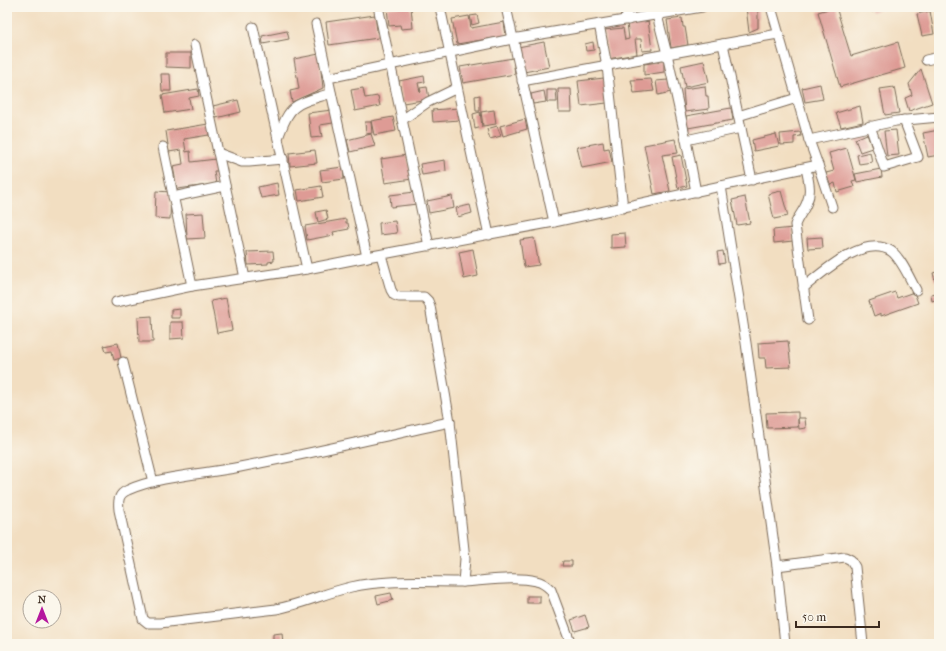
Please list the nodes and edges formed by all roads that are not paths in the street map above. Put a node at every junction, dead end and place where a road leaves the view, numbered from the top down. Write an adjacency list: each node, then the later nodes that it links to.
1 (440, 7): 16 (street)
2 (506, 7): 13 (street)
3 (625, 7): 8 (street)
4 (701, 7): 7 (street)
5 (771, 7): 12 (street)
6 (379, 11): 20 (street)
7 (657, 15): 8 (street); 17 (street)
8 (628, 20): 10 (street)
9 (316, 24): 22 (street)
10 (599, 24): 13 (street); 21 (street)
11 (253, 27): 33 (street)
12 (778, 34): 14 (street); 26 (street)
13 (512, 39): 16 (street); 23 (street)
14 (723, 44): 17 (street); 27 (street)
15 (195, 45): 37 (street)
16 (450, 52): 20 (street); 24 (street)
17 (667, 54): 21 (street); 34 (street)
18 (939, 57): 19 (street)
19 (926, 60)
20 (390, 65): 22 (street); 29 (street)
21 (607, 66): 23 (street); 47 (street)
22 (328, 78): 25 (street)
23 (522, 81): 48 (street)
24 (457, 88): 29 (street); 49 (street)
25 (331, 94): 33 (street); 52 (street)
26 (797, 98): 27 (street); 35 (street)
27 (738, 116): 32 (street)
28 (939, 117): 30 (street)
29 (402, 120): 50 (street)
30 (904, 120): 31 (street); 31 (street)
31 (870, 126): 35 (street)
32 (741, 128): 34 (street); 41 (street)
33 (278, 138): 38 (street)
34 (686, 140): 44 (street)
35 (809, 140): 39 (street)
36 (163, 147): 45 (street)
37 (218, 153): 38 (street); 42 (street)
38 (283, 159): 53 (street)
39 (818, 165): 40 (street); 46 (street)
40 (806, 168): 41 (street); 56 (street)
41 (752, 180): 43 (street)
42 (225, 186): 45 (street); 54 (street)
43 (721, 186): 44 (street); 63 (street)
44 (696, 192): 47 (street)
45 (173, 197): 55 (street)
46 (832, 207)
47 (623, 208): 48 (street)
48 (554, 222): 49 (street)
49 (489, 235): 50 (street)
50 (429, 246): 51 (street)
51 (381, 255): 52 (street); 61 (street)
52 (367, 257): 53 (street)
53 (307, 269): 54 (street)
54 (245, 278): 55 (street)
55 (192, 286): 58 (street)
56 (803, 288): 57 (street); 59 (street)
57 (916, 290)
58 (116, 302)
59 (808, 320)
60 (123, 362): 62 (street)
61 (450, 422): 62 (street); 64 (street)
62 (153, 482): 64 (street)
63 (777, 566): 66 (street); 67 (street)
64 (463, 582): 65 (street)
65 (571, 644)
66 (785, 644)
67 (863, 644)

